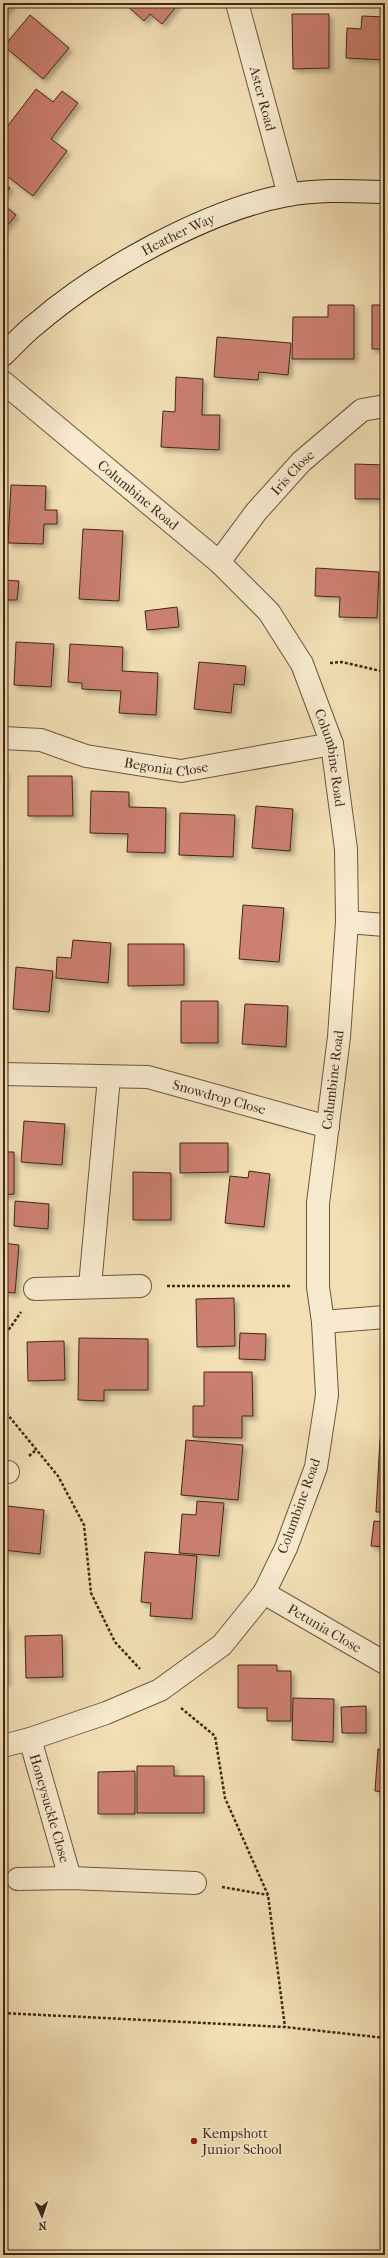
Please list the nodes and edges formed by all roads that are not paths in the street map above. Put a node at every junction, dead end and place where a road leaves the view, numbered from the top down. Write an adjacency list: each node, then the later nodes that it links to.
1 (237, 3): 3 (street, Aster Road)
2 (385, 192): 3 (street, Heather Way)
3 (289, 195): 4 (street, Heather Way)
4 (3, 355)
5 (3, 382): 7 (street, Columbine Road)
6 (385, 406): 7 (street, Iris Close)
7 (219, 562): 9 (street, Columbine Road)
8 (3, 738): 9 (street, Begonia Close)
9 (332, 744): 10 (street, Columbine Road)
10 (347, 922): 11 (street); 14 (street, Columbine Road)
11 (385, 925)
12 (3, 1074): 13 (street, Snowdrop Close)
13 (109, 1077): 14 (street, Snowdrop Close); 15 (street)
14 (328, 1127): 19 (street, Columbine Road)
15 (90, 1286): 16 (street); 17 (street)
16 (140, 1286)
17 (35, 1290)
18 (385, 1317): 19 (street)
19 (323, 1322): 20 (street, Columbine Road)
20 (264, 1593): 21 (street, Petunia Close); 22 (street, Columbine Road)
21 (385, 1663)
22 (30, 1739): 23 (street, Columbine Road); 24 (street, Honeysuckle Close)
23 (3, 1746)
24 (70, 1878): 25 (street, Honeysuckle Close); 26 (street, Honeysuckle Close)
25 (18, 1879)
26 (196, 1883)

